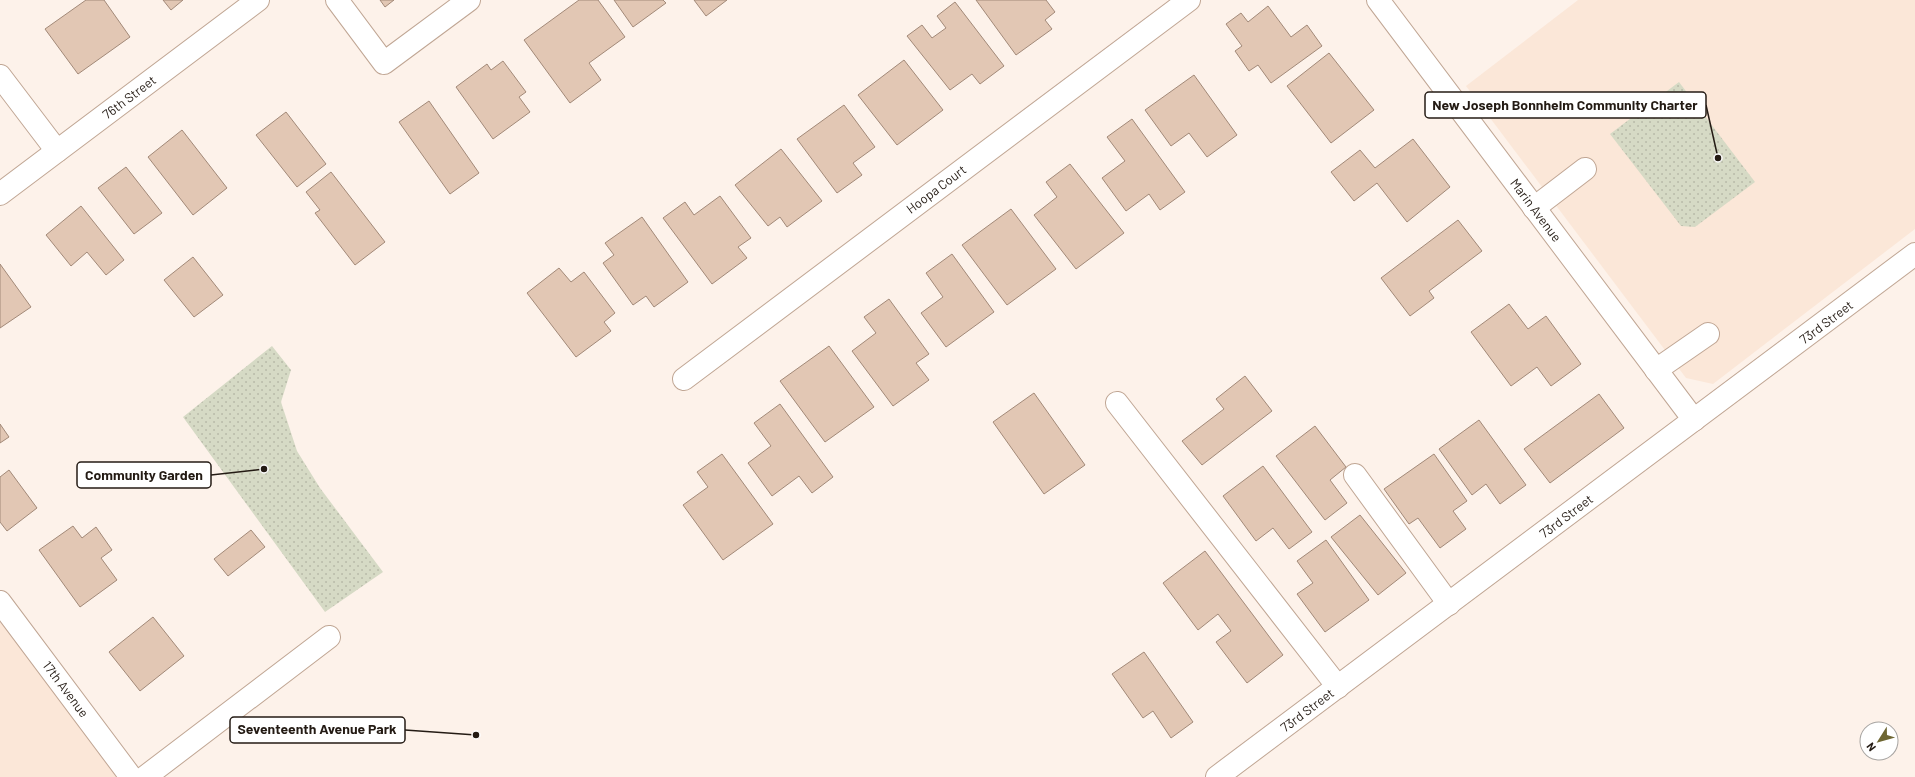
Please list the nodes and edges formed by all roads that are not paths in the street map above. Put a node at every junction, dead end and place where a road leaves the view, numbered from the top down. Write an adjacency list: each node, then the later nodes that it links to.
1 (258, 0): 7 (street, 76th Street)
2 (337, 0): 3 (street)
3 (468, 0)
4 (1189, 0): 14 (street, Hoopa Court)
5 (1378, 0): 10 (street, Marin Avenue)
6 (0, 76): 7 (street)
7 (57, 151): 9 (street, 76th Street)
8 (1586, 169): 10 (street)
9 (0, 194)
10 (1534, 208): 13 (street, Marin Avenue)
11 (1915, 254): 16 (street, 73rd Street)
12 (1708, 334): 13 (street)
13 (1656, 370): 16 (street, Marin Avenue)
14 (684, 379)
15 (1117, 403): 21 (street)
16 (1694, 420): 19 (street, 73rd Street)
17 (1355, 475): 19 (street)
18 (0, 602): 22 (street, 17th Avenue)
19 (1449, 604): 21 (street, 73rd Street)
20 (328, 637): 23 (street)
21 (1338, 687): 24 (street, 73rd Street)
22 (132, 777)
23 (145, 777)
24 (1217, 777)

